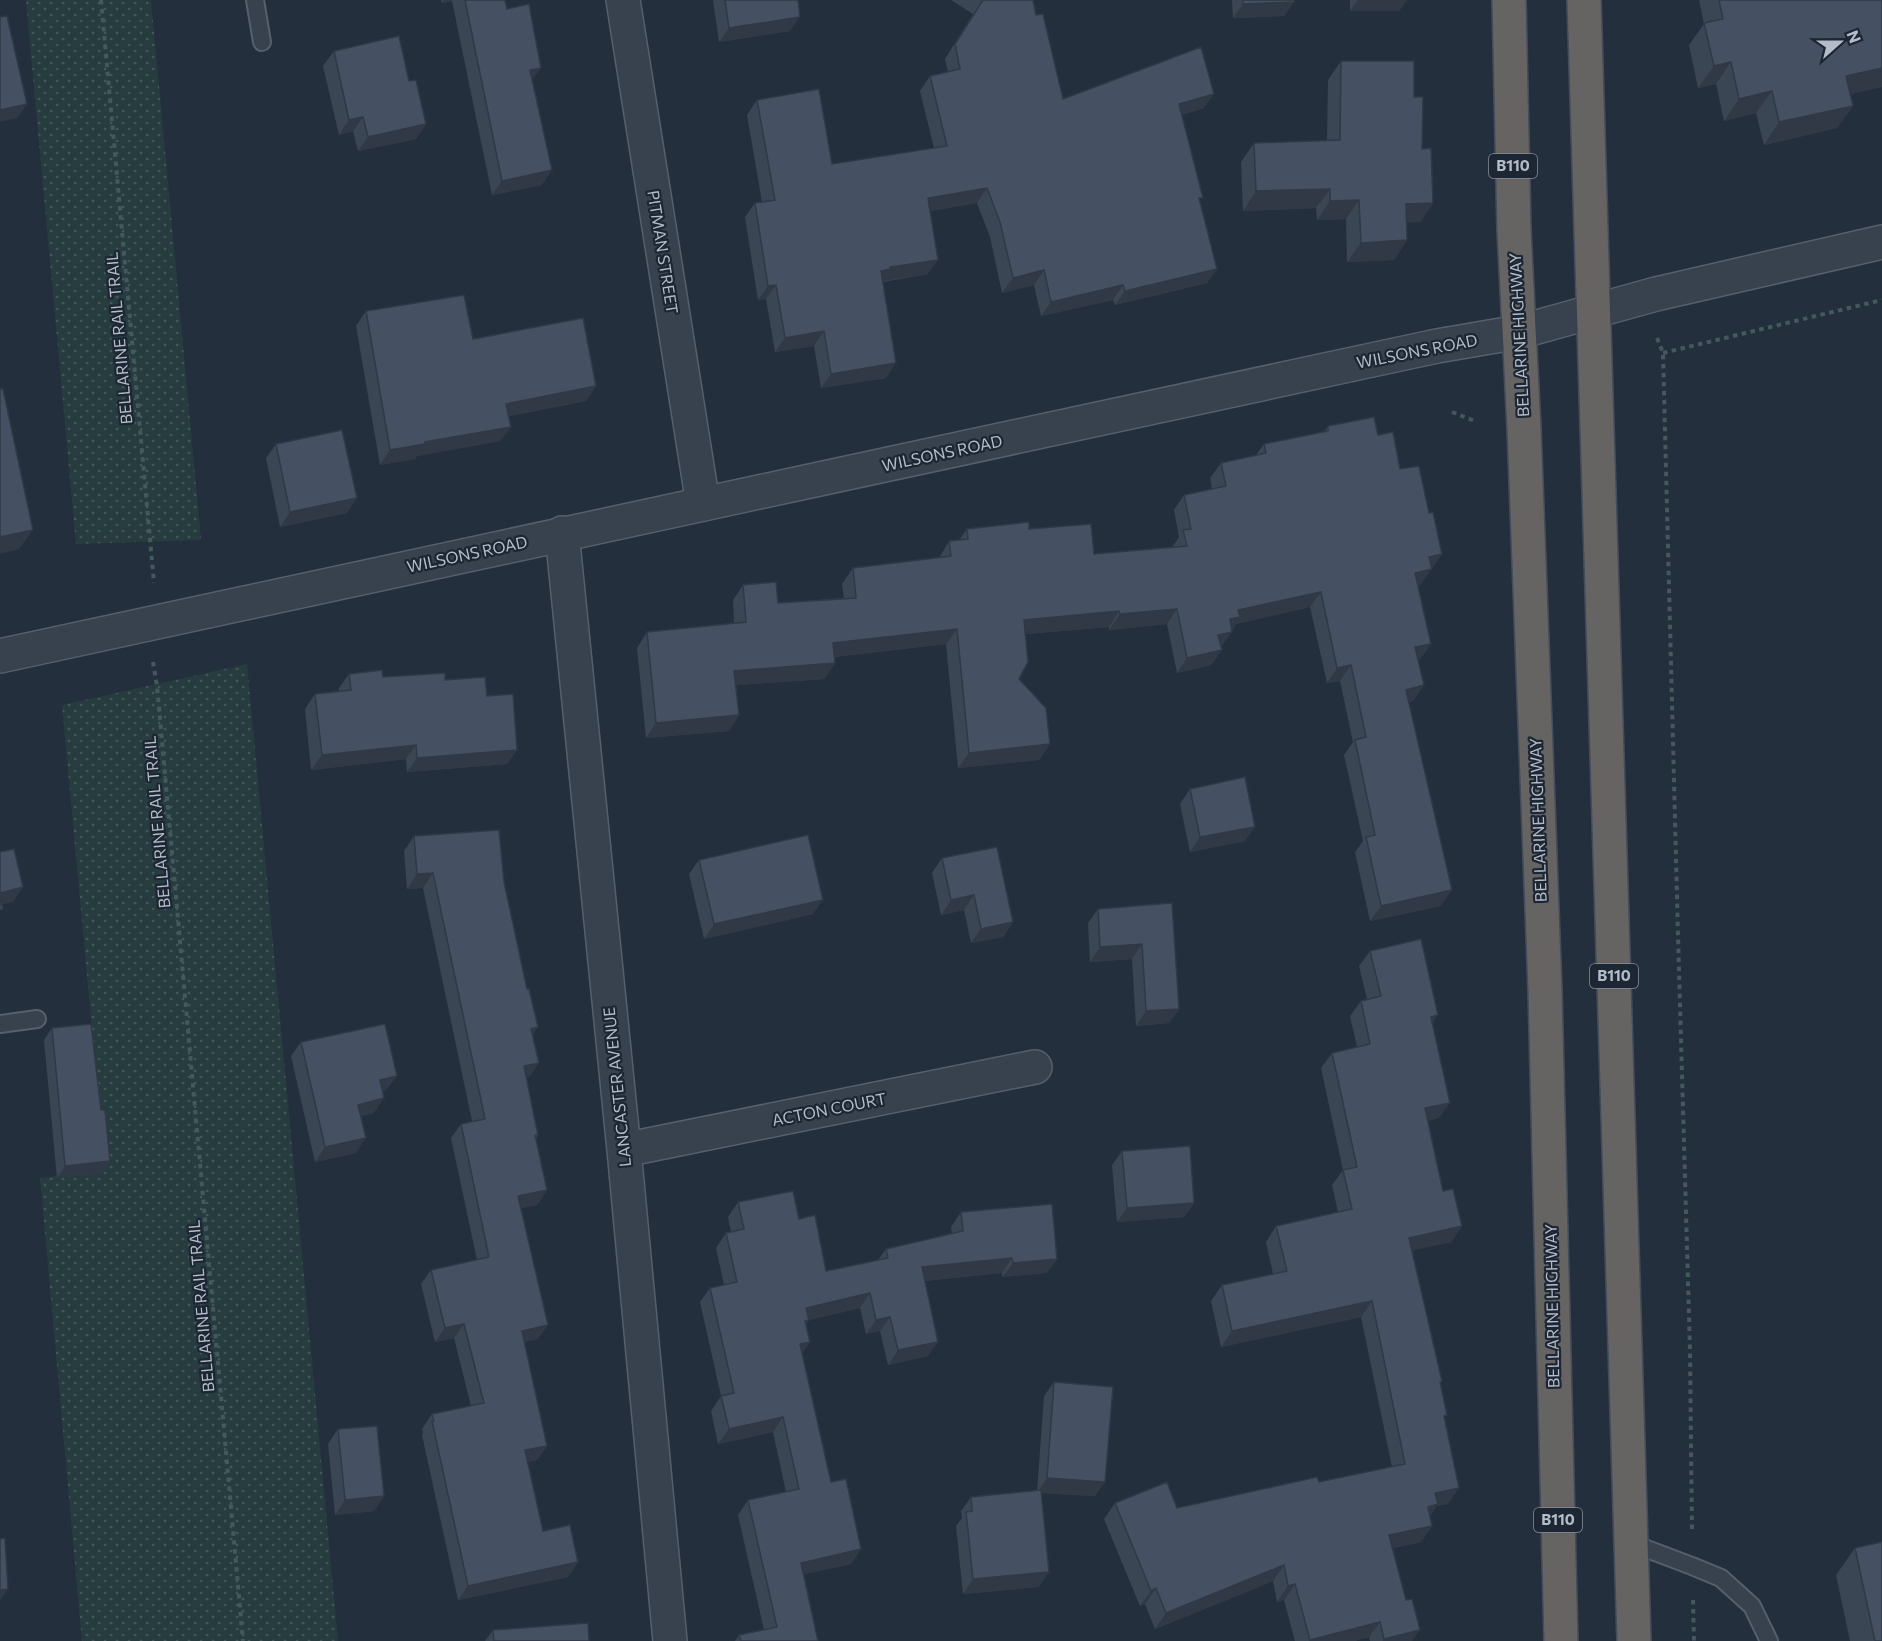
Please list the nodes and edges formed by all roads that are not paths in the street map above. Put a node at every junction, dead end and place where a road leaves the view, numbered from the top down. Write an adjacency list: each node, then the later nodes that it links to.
1 (255, 0): 5 (lane)
2 (622, 0): 9 (street, PITMAN STREET)
3 (1509, 0): 8 (highway, BELLARINE HIGHWAY / B110)
4 (1584, 0): 7 (highway, B110)
5 (262, 42)
6 (1882, 242): 7 (street, WILSONS ROAD)
7 (1594, 311): 8 (street, WILSONS ROAD); 16 (highway, B110)
8 (1519, 332): 9 (street, WILSONS ROAD); 18 (highway, BELLARINE HIGHWAY / B110)
9 (703, 504): 10 (street, WILSONS ROAD)
10 (561, 533): 11 (street, WILSONS ROAD); 15 (street, LANCASTER AVENUE)
11 (0, 656)
12 (37, 1019): 13 (lane)
13 (0, 1024)
14 (1035, 1068): 15 (street, ACTON COURT)
15 (624, 1150): 17 (street, LANCASTER AVENUE)
16 (1631, 1543): 19 (highway, B110); 20 (lane)
17 (670, 1641)
18 (1561, 1641)
19 (1634, 1641)
20 (1769, 1641)

